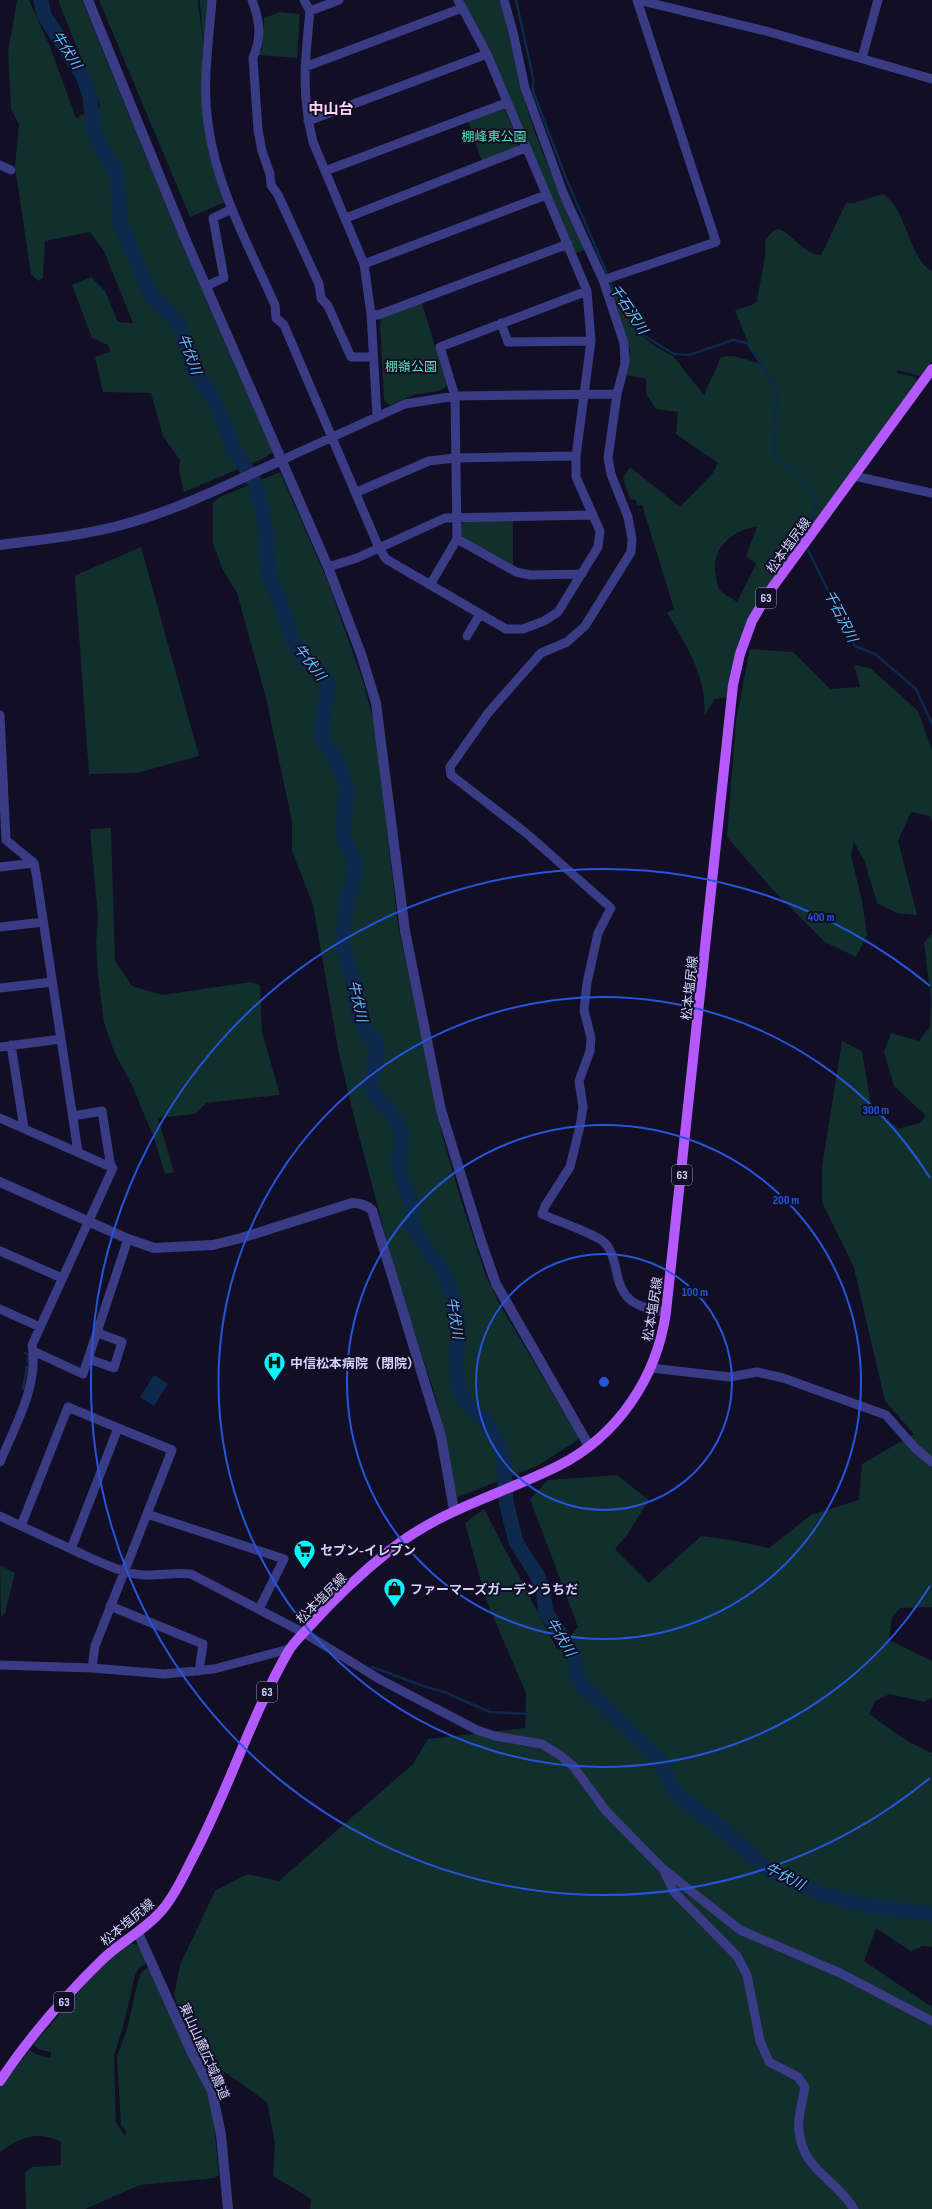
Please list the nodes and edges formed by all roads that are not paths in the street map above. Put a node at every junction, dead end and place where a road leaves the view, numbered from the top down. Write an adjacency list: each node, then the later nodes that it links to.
1 (88, 0): 27 (street)
2 (212, 0): 22 (street)
3 (252, 0): 32 (street)
4 (304, 0): 10 (street)
5 (339, 0): 10 (street)
6 (504, 0): 26 (street)
7 (637, 0): 12 (street); 26 (street)
8 (878, 0): 12 (street)
9 (460, 4): 11 (street); 13 (street)
10 (310, 11): 13 (street)
11 (487, 54): 15 (street); 16 (street)
12 (862, 58): 14 (street)
13 (305, 67): 16 (street)
14 (932, 79)
15 (506, 103): 17 (street); 20 (street)
16 (308, 121): 20 (street)
17 (525, 148): 21 (street); 23 (street)
18 (0, 165): 19 (street)
19 (11, 170)
20 (325, 171): 23 (street)
21 (546, 195): 24 (street); 25 (street)
22 (232, 209): 27 (street); 38 (street)
23 (346, 218): 25 (street)
24 (568, 244): 28 (street); 29 (street)
25 (364, 264): 29 (street)
26 (607, 279): 35 (street)
27 (206, 286): 41 (street)
28 (587, 291): 30 (street); 31 (street)
29 (371, 314): 32 (street)
30 (501, 323): 31 (street); 36 (street)
31 (592, 341): 34 (street)
32 (373, 357): 37 (street)
33 (932, 369): 42 (main road, 松本塩尻線 / 63)
34 (585, 393): 35 (street); 36 (street); 39 (street)
35 (617, 394): 78 (street)
36 (455, 396): 37 (street); 40 (street)
37 (377, 416): 38 (street)
38 (333, 437): 41 (street); 43 (street)
39 (576, 456): 40 (street); 45 (street)
40 (455, 458): 43 (street); 46 (street)
41 (280, 461): 48 (street); 50 (street)
42 (854, 476): 44 (street); 78 (main road, 松本塩尻線 / 63)
43 (357, 492): 49 (street)
44 (932, 493)
45 (593, 516): 46 (street); 51 (street)
46 (456, 517): 47 (street); 49 (street)
47 (456, 539): 51 (street); 52 (street)
48 (0, 544)
49 (379, 548): 50 (street); 52 (street)
50 (328, 568): 85 (street)
51 (582, 574): 53 (street)
52 (430, 585): 53 (street)
53 (480, 614): 54 (street)
54 (468, 636)
55 (0, 715): 56 (street)
56 (1, 751): 57 (street)
57 (2, 808): 58 (street)
58 (34, 863): 59 (street); 60 (street)
59 (0, 868)
60 (43, 922): 61 (street); 62 (street)
61 (0, 927)
62 (52, 982): 63 (street); 64 (street)
63 (0, 988)
64 (61, 1039): 65 (street); 67 (street)
65 (11, 1045): 66 (street); 69 (street)
66 (0, 1047)
67 (72, 1116): 70 (street); 71 (street)
68 (0, 1118): 69 (street)
69 (24, 1128): 70 (street)
70 (78, 1152): 71 (street)
71 (111, 1168): 73 (street)
72 (0, 1182): 73 (street)
73 (88, 1221): 74 (street); 76 (street)
74 (128, 1239): 80 (street); 88 (street)
75 (0, 1251): 76 (street)
76 (62, 1278): 79 (street)
77 (0, 1309): 79 (street)
78 (666, 1312): 83 (main road, 松本塩尻線 / 63)
79 (40, 1327): 81 (street)
80 (98, 1333): 82 (street); 82 (street)
81 (33, 1351): 82 (street); 86 (street)
82 (89, 1359)
83 (651, 1368): 85 (main road, 松本塩尻線 / 63); 87 (street)
84 (118, 1428): 89 (street); 91 (street); 92 (street)
85 (586, 1448): 88 (main road, 松本塩尻線 / 63)
86 (0, 1462)
87 (932, 1462)
88 (454, 1510): 96 (main road, 松本塩尻線 / 63)
89 (147, 1514): 93 (street); 95 (street)
90 (0, 1516): 91 (street)
91 (21, 1526): 92 (street)
92 (71, 1549): 93 (street)
93 (124, 1571): 94 (street); 95 (street)
94 (110, 1606): 99 (street); 100 (street)
95 (259, 1609): 96 (street)
96 (304, 1633): 97 (main road, 松本塩尻線 / 63); 101 (street)
97 (289, 1649): 100 (street); 102 (main road, 松本塩尻線 / 63)
98 (0, 1665): 99 (street)
99 (92, 1668): 100 (street)
100 (199, 1671)
101 (662, 1868): 103 (street); 106 (street)
102 (138, 1933): 104 (main road, 松本塩尻線 / 63); 105 (street, 東山山麓広域農道)
103 (932, 2021)
104 (0, 2081)
105 (228, 2209)
106 (854, 2209)

